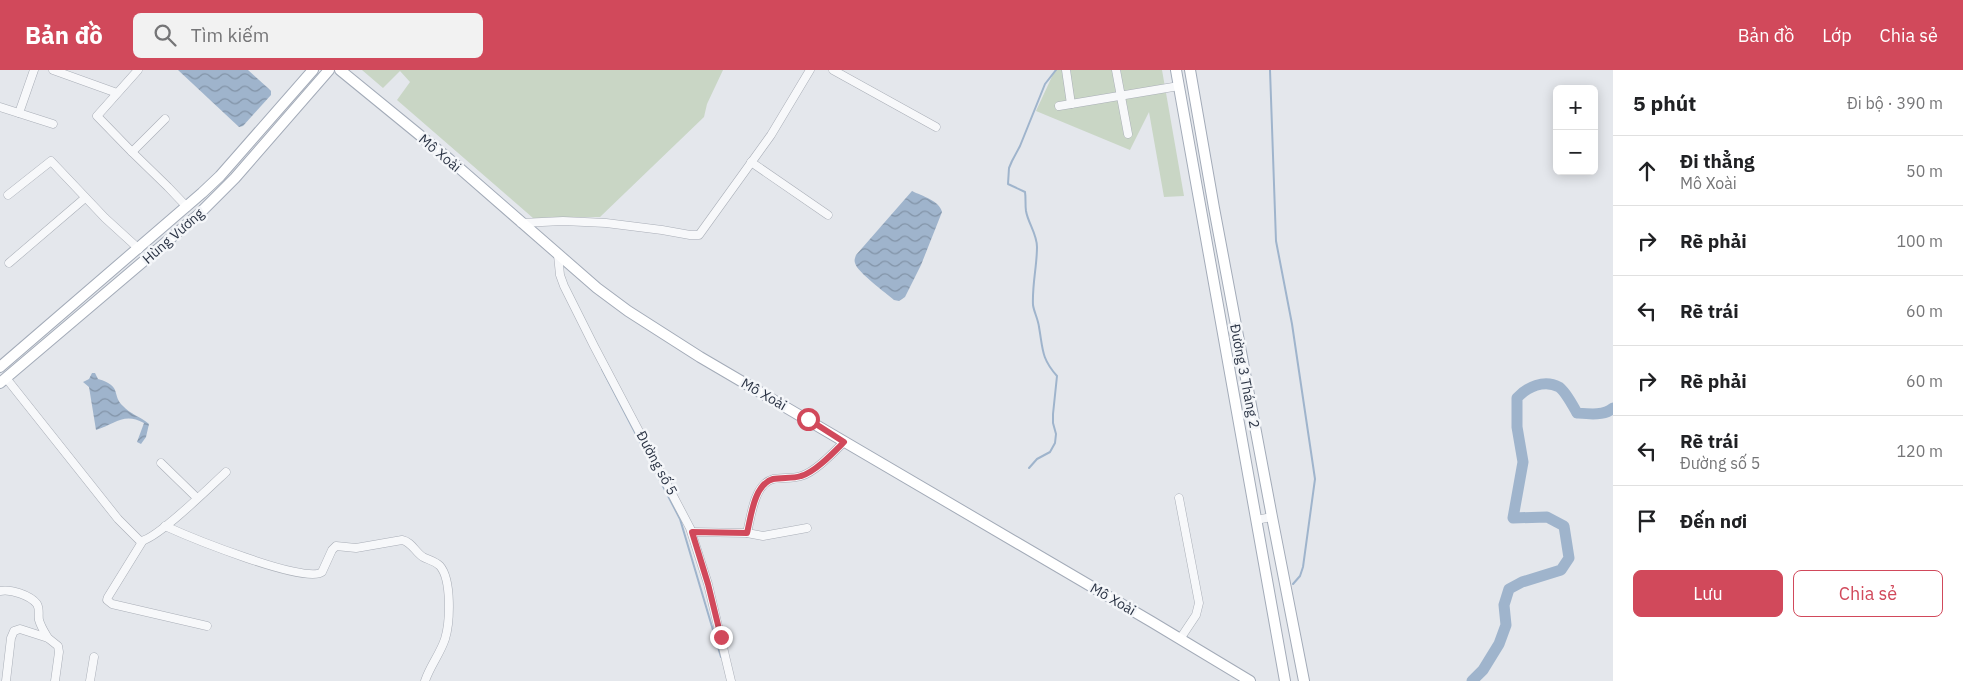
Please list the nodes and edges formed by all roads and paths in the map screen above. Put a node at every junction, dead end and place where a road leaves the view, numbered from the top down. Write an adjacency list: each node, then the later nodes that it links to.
1 (34, 70): 19 (street)
2 (53, 70): 14 (street)
3 (138, 70): 14 (street)
4 (313, 70): 28 (main road, Hùng Vương)
5 (329, 70): 37 (main road, Hùng Vương)
6 (340, 70): 32 (main road, Mô Xoài)
7 (810, 70): 25 (street)
8 (833, 70): 22 (street)
9 (1066, 70): 16 (street)
10 (1116, 70): 15 (street)
11 (1176, 70): 13 (main road, Đường 3 Tháng 2)
12 (1190, 70): 29 (main road, Đường 3 Tháng 2)
13 (1179, 86): 15 (street); 30 (main road, Đường 3 Tháng 2)
14 (117, 93): 24 (street)
15 (1121, 95): 16 (street); 23 (street)
16 (1071, 104): 17 (street)
17 (1059, 106)
18 (0, 107): 19 (street)
19 (19, 113): 21 (street)
20 (165, 119): 24 (street)
21 (53, 124)
22 (936, 126)
23 (1128, 134)
24 (132, 152): 28 (street)
25 (751, 162): 31 (street); 32 (street)
26 (8, 195): 27 (street)
27 (85, 198): 33 (street); 35 (street)
28 (187, 207): 33 (main road, Hùng Vương)
29 (1214, 208): 30 (street); 43 (main road, Đường 3 Tháng 2)
30 (1200, 209): 44 (main road, Đường 3 Tháng 2)
31 (828, 215)
32 (521, 222): 34 (main road, Mô Xoài)
33 (139, 249): 36 (main road, Hùng Vương)
34 (558, 255): 38 (main road, Mô Xoài); 47 (street, Đường số 5)
35 (8, 263)
36 (0, 367)
37 (3, 381): 49 (street)
38 (844, 442): 48 (street); 53 (main road, Mô Xoài)
39 (161, 463): 41 (street)
40 (226, 472): 41 (street)
41 (197, 498): 45 (street)
42 (1179, 498): 53 (street)
43 (1272, 517): 44 (street); 62 (main road, Đường 3 Tháng 2)
44 (1256, 520): 61 (main road, Đường 3 Tháng 2)
45 (165, 526): 49 (street); 58 (street)
46 (807, 528): 48 (street)
47 (692, 532): 48 (street); 59 (street, Đường số 5)
48 (747, 533)
49 (142, 542): 51 (street)
50 (0, 591): 52 (street)
51 (206, 626)
52 (48, 638): 55 (street); 56 (street)
53 (1180, 639): 60 (main road, Mô Xoài)
54 (94, 657): 57 (street)
55 (6, 681)
56 (55, 681)
57 (90, 681)
58 (425, 681)
59 (731, 681)
60 (1250, 681)
61 (1285, 681)
62 (1304, 681)

